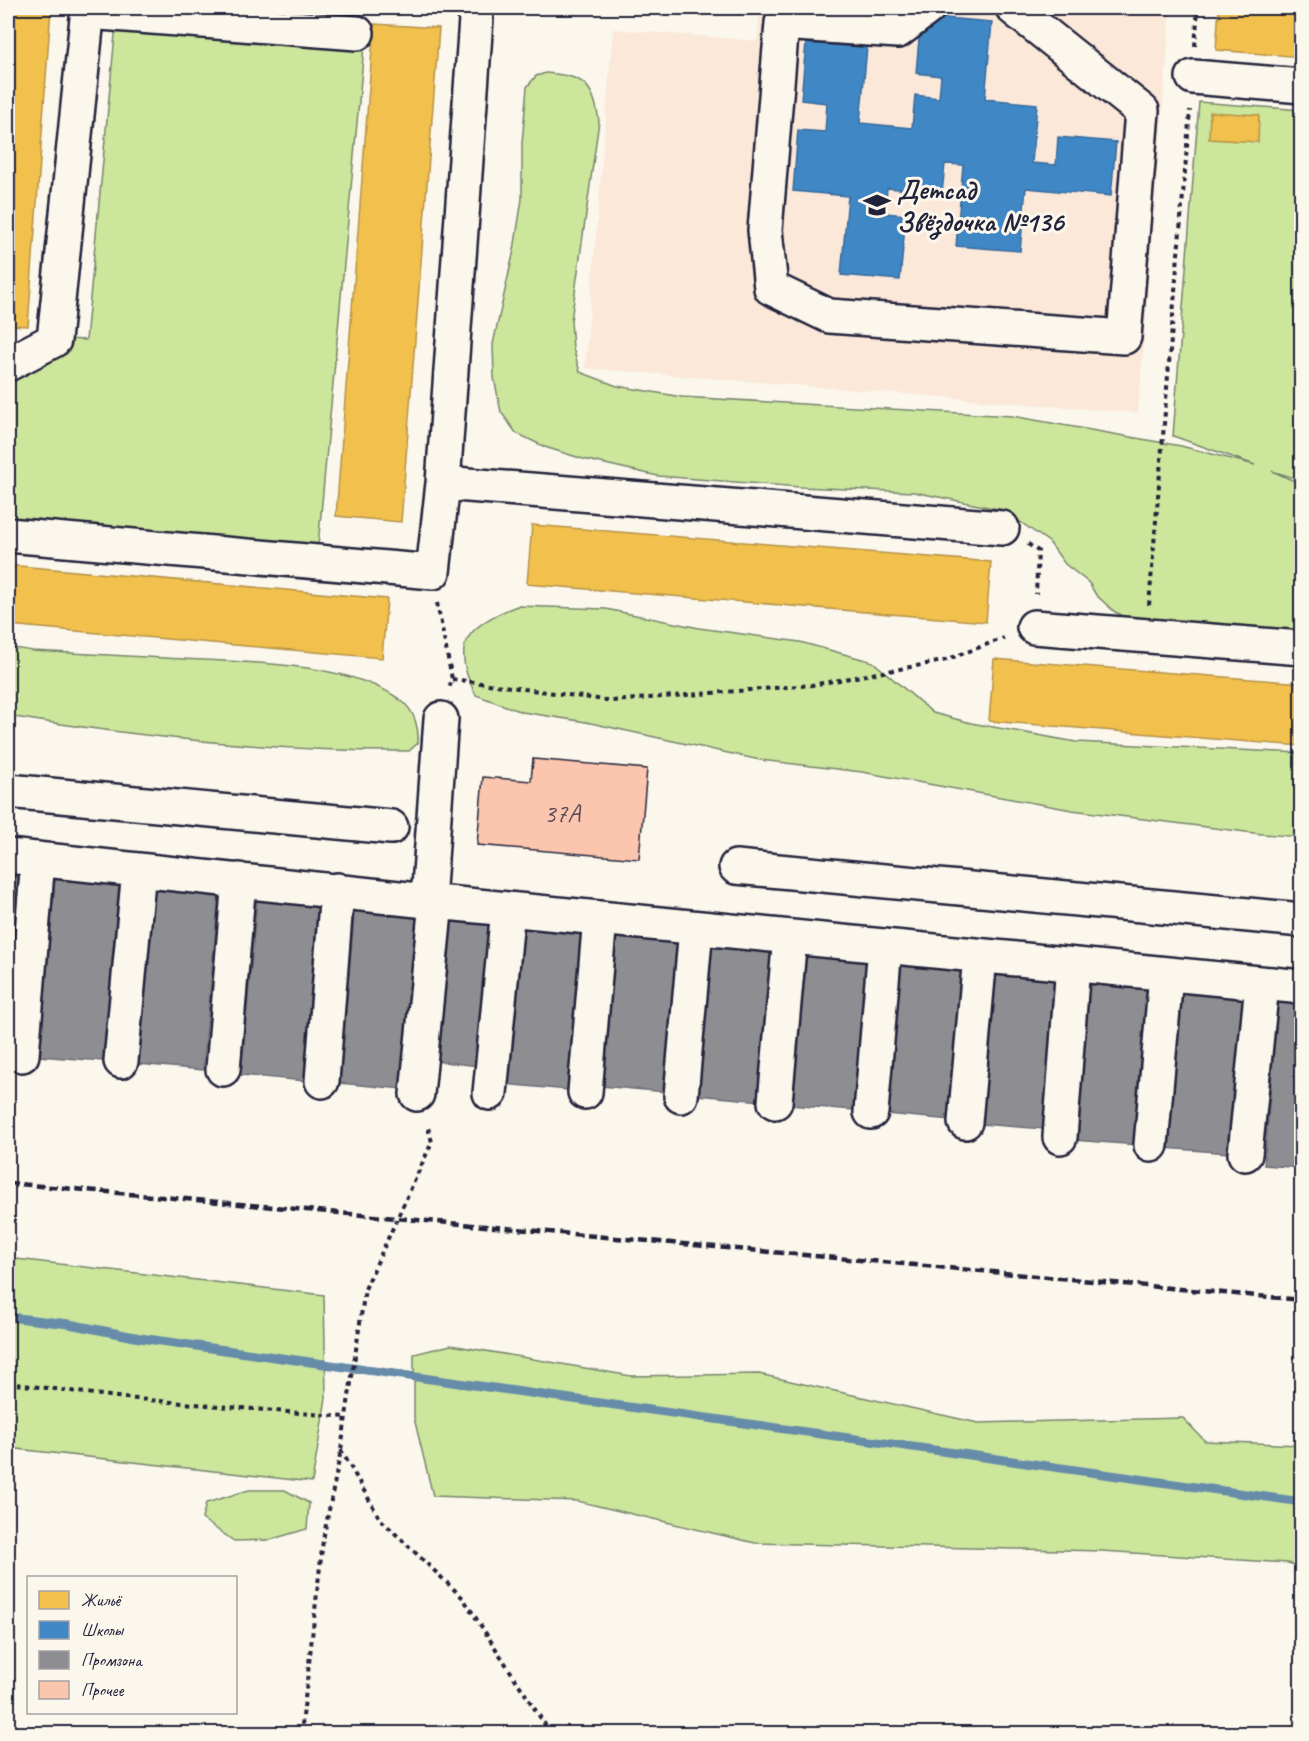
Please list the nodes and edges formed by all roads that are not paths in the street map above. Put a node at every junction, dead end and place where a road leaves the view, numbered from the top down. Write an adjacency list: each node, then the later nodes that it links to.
1 (473, 8): 9 (lane)
2 (928, 8): 3 (lane)
3 (1013, 8)
4 (88, 10): 5 (lane); 8 (lane)
5 (357, 33)
6 (1193, 77): 7 (lane)
7 (1302, 86)
8 (8, 364)
9 (443, 483): 10 (lane); 11 (lane)
10 (1002, 528)
11 (8, 535)
12 (1034, 627): 13 (lane)
13 (1302, 648)
14 (441, 719): 22 (lane)
15 (8, 790): 16 (lane)
16 (391, 827)
17 (23, 857): 19 (lane); 34 (lane)
18 (736, 867): 25 (lane)
19 (139, 870): 20 (lane); 35 (lane)
20 (239, 880): 21 (lane); 36 (lane)
21 (337, 890): 22 (lane); 37 (lane)
22 (432, 902): 23 (lane); 40 (lane)
23 (508, 909): 24 (lane); 39 (lane)
24 (600, 918): 26 (lane); 38 (lane)
25 (1302, 920)
26 (696, 927): 27 (lane); 41 (lane)
27 (790, 937): 28 (lane); 42 (lane)
28 (885, 946): 29 (lane); 43 (lane)
29 (980, 956): 30 (lane); 44 (lane)
30 (1072, 965): 31 (lane); 45 (lane)
31 (1166, 975): 32 (lane); 46 (lane)
32 (1262, 984): 33 (lane); 47 (lane)
33 (1302, 987)
34 (22, 1055)
35 (121, 1061)
36 (223, 1069)
37 (322, 1081)
38 (585, 1092)
39 (490, 1093)
40 (417, 1094)
41 (681, 1096)
42 (775, 1102)
43 (871, 1112)
44 (965, 1122)
45 (1060, 1137)
46 (1151, 1145)
47 (1245, 1154)

